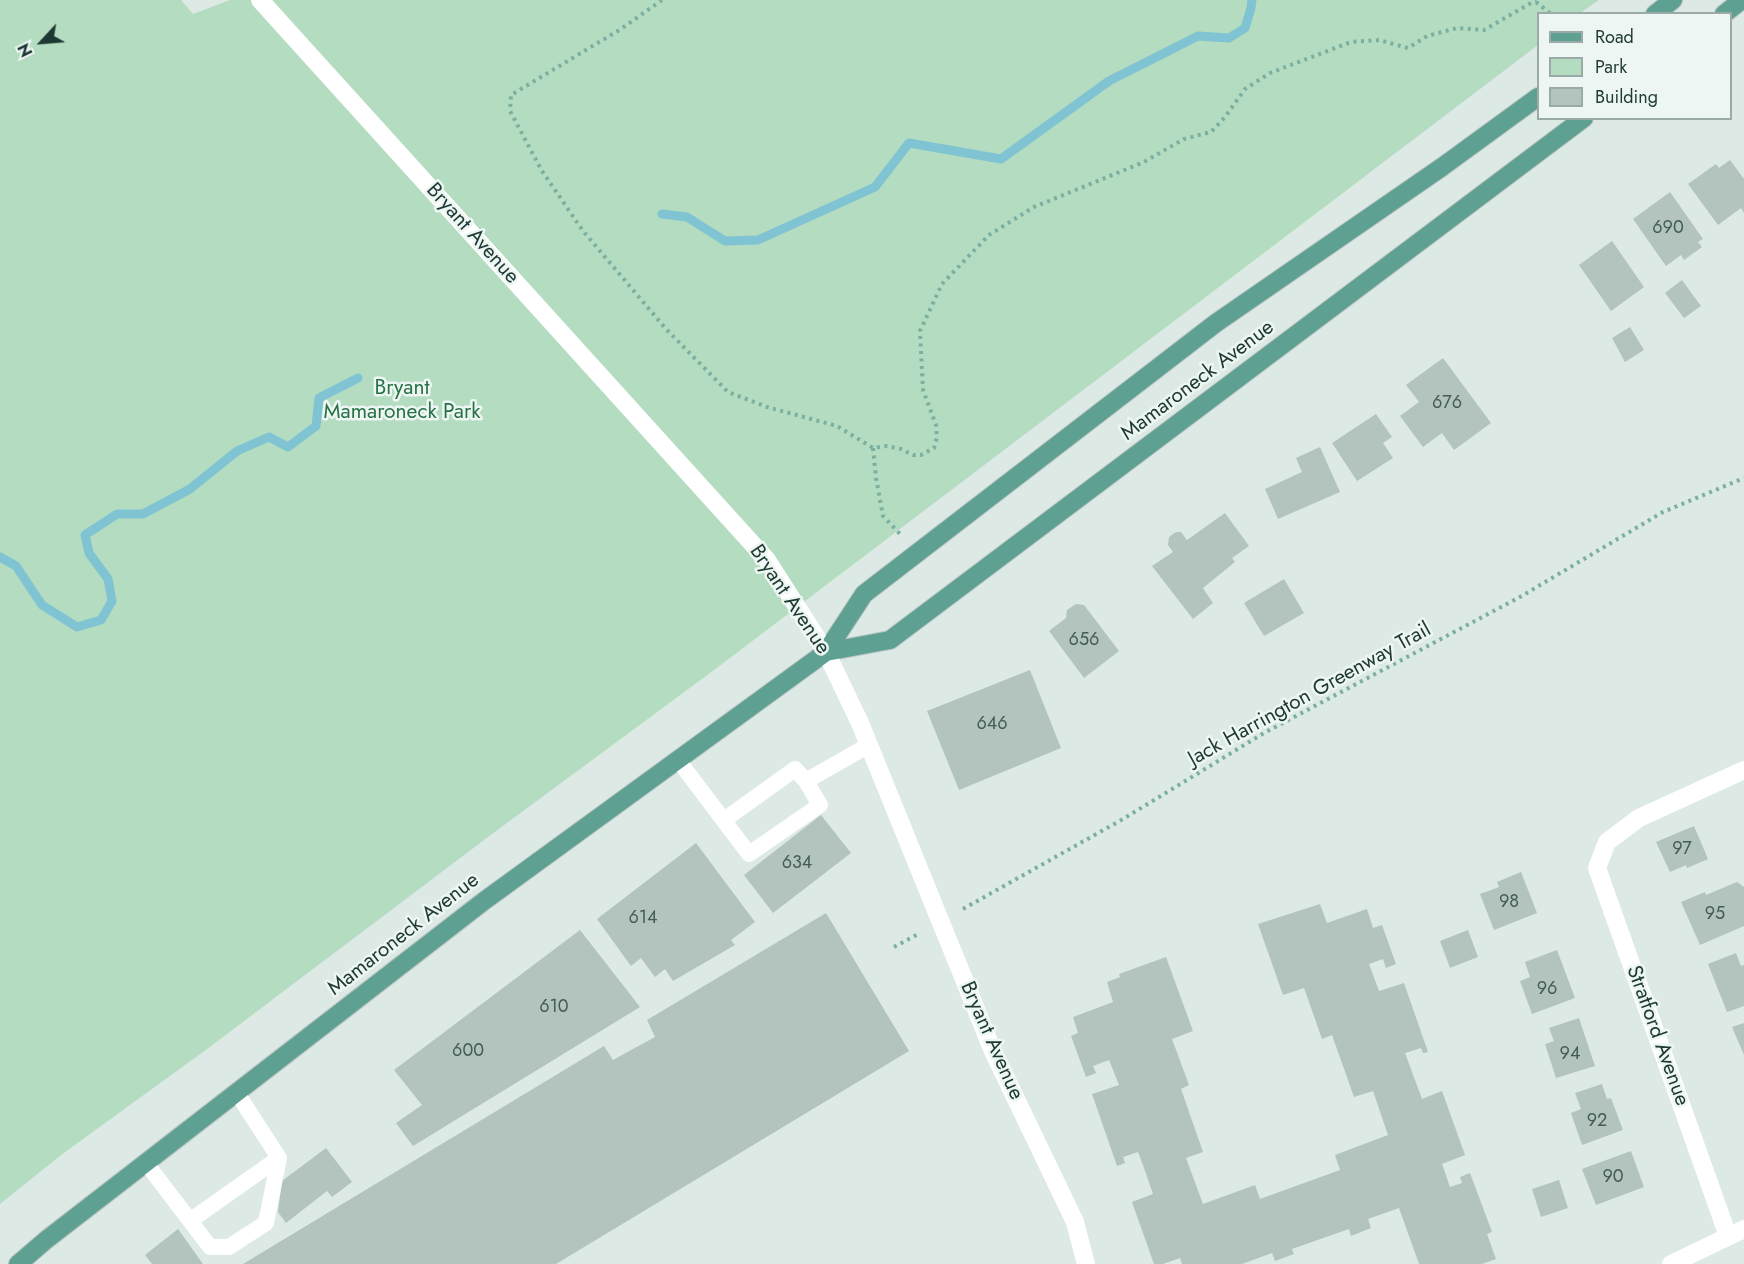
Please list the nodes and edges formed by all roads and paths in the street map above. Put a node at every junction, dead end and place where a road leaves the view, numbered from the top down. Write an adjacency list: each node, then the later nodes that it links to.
1 (260, 0): 14 (street, Bryant Avenue)
2 (662, 0): 11 (path)
3 (1673, 0): 7 (main road)
4 (1742, 0): 8 (main road)
5 (1536, 1): 6 (path); 11 (path)
6 (1549, 12)
7 (1658, 12)
8 (1727, 12)
9 (1537, 98): 13 (main road, Mamaroneck Avenue)
10 (1581, 120): 14 (main road, Mamaroneck Avenue)
11 (873, 448): 13 (path)
12 (1744, 478): 20 (path, Jack Harrington Greenway Trail)
13 (918, 553): 14 (main road, Mamaroneck Avenue)
14 (826, 652): 15 (street, Bryant Avenue); 16 (main road, Mamaroneck Avenue)
15 (869, 745): 18 (lane); 29 (street, Bryant Avenue, bridge)
16 (678, 760): 19 (lane); 23 (main road, Mamaroneck Avenue)
17 (1744, 770): 27 (street, Stratford Avenue)
18 (806, 782): 19 (lane); 19 (lane)
19 (724, 820)
20 (956, 912)
21 (925, 930): 22 (path)
22 (894, 947)
23 (237, 1093): 24 (lane); 25 (main road, Mamaroneck Avenue)
24 (279, 1158): 26 (lane); 26 (lane)
25 (146, 1163): 26 (lane); 28 (main road, Mamaroneck Avenue)
26 (191, 1220)
27 (1736, 1232): 30 (street)
28 (18, 1264)
29 (1086, 1264)
30 (1671, 1264)

